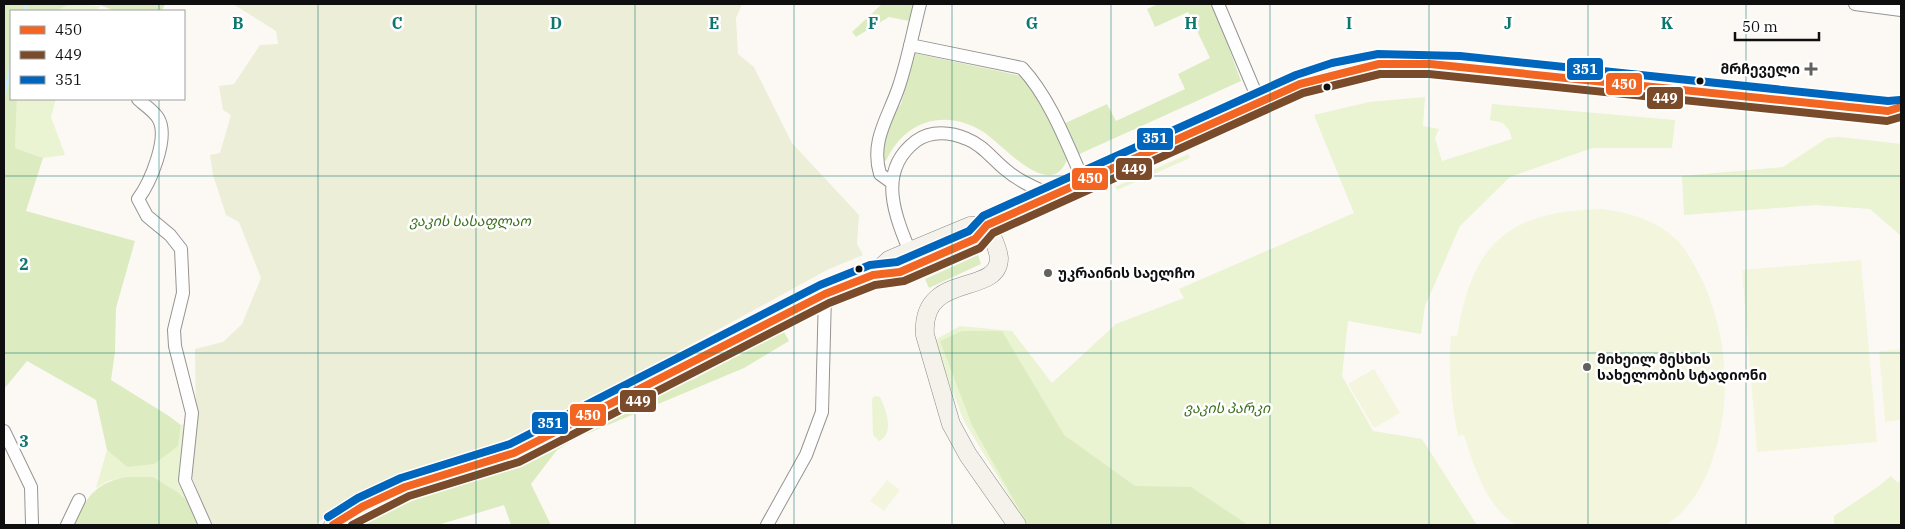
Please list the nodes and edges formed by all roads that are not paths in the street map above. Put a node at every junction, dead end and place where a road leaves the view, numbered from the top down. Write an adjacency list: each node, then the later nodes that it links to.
1 (920, 4): 5 (street)
2 (1218, 4): 7 (street)
3 (1855, 4): 4 (street)
4 (1901, 10)
5 (910, 44): 9 (street); 10 (street)
6 (139, 100): 19 (street)
7 (1259, 101): 8 (main road); 10 (main road)
8 (1897, 110)
9 (891, 182): 11 (street); 13 (street)
10 (1084, 182): 11 (main road)
11 (1053, 196): 12 (main road)
12 (987, 226): 13 (main road); 22 (main road)
13 (913, 258): 14 (main road)
14 (825, 294): 20 (main road); 21 (street)
15 (4, 431): 17 (street)
16 (80, 500): 18 (street)
17 (31, 525)
18 (67, 525)
19 (205, 525)
20 (332, 525)
21 (767, 525)
22 (1017, 525)

